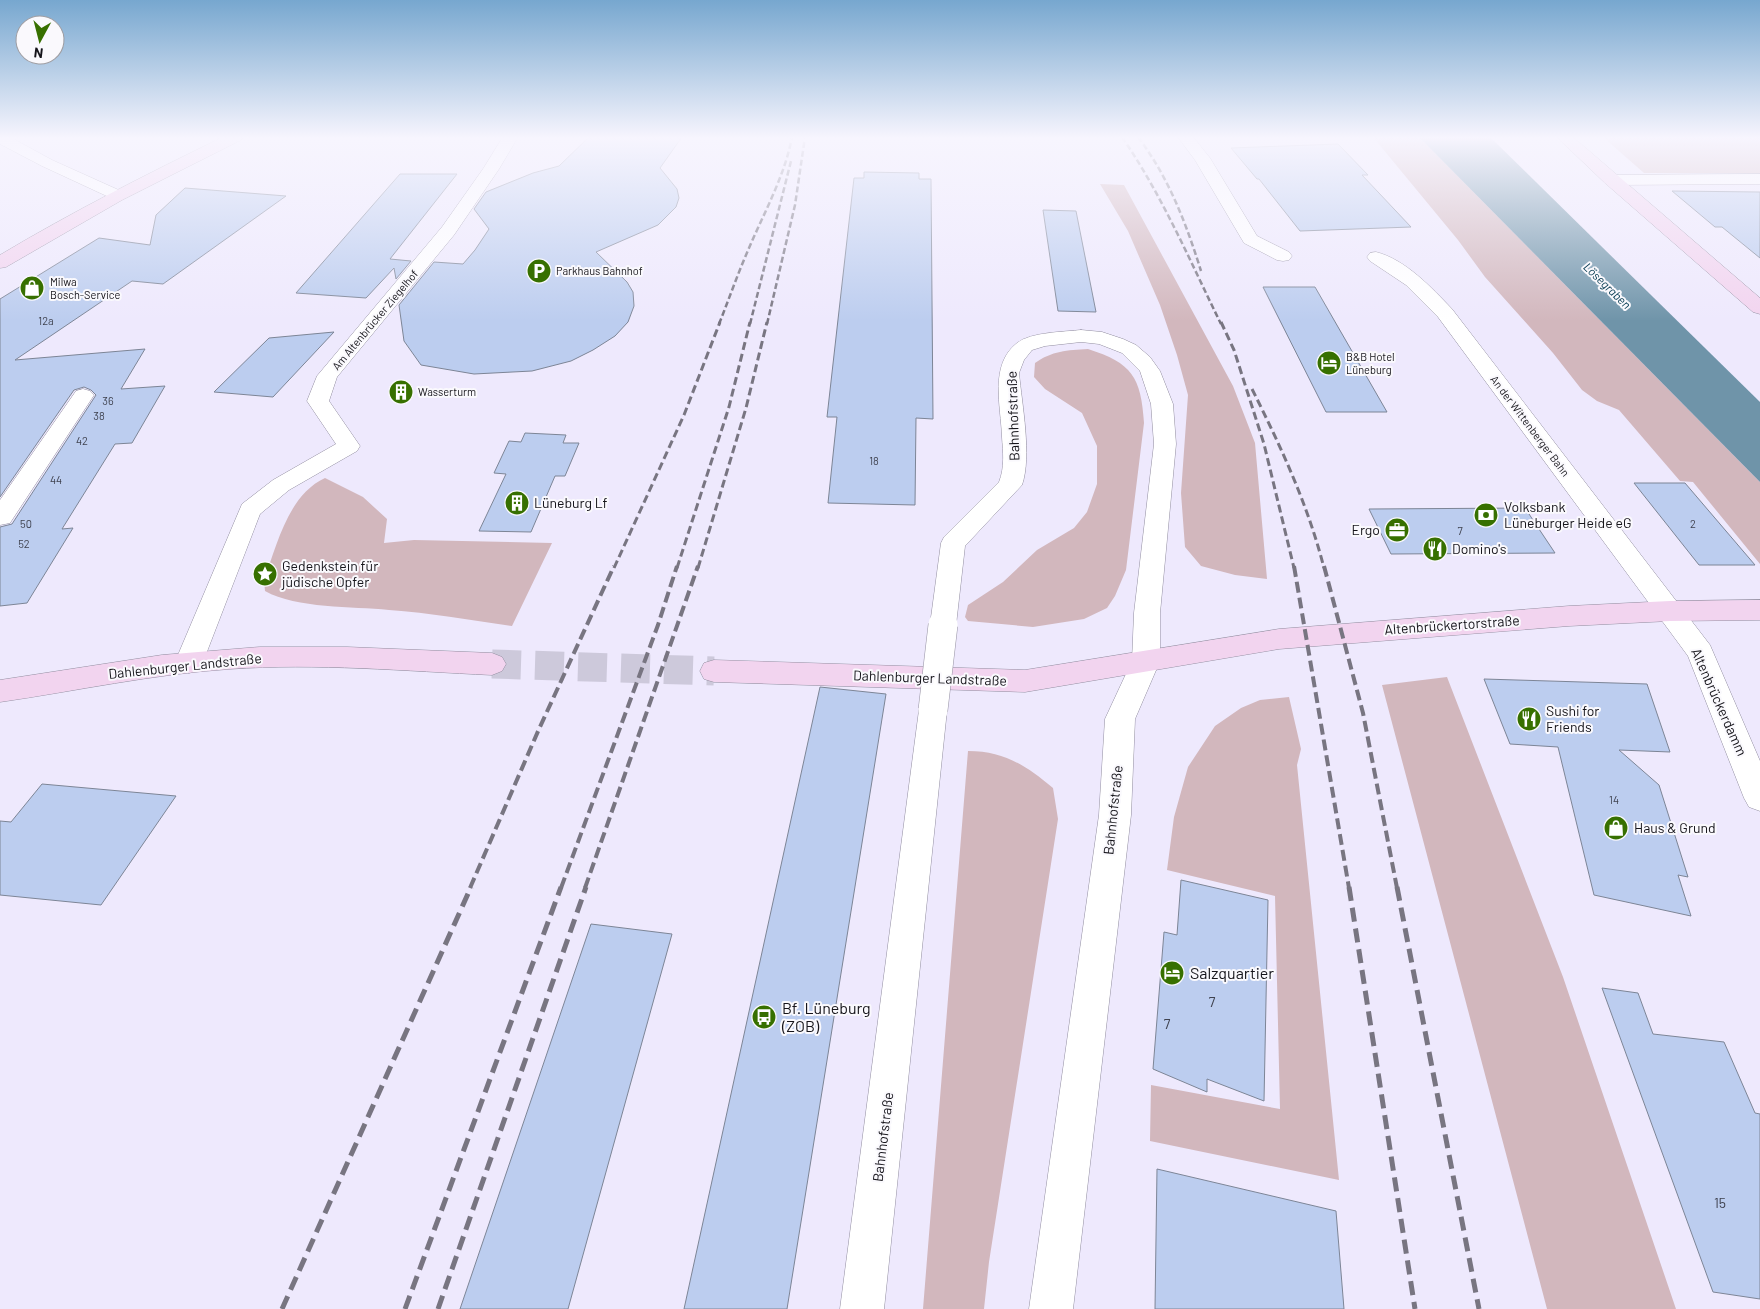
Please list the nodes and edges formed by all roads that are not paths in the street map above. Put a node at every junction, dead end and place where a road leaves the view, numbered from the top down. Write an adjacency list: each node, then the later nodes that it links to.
1 (111, 198): 7 (main road)
2 (473, 198): 16 (street, Am Altenbrücker Ziegelhof)
3 (1226, 198): 5 (street)
4 (1632, 198): 8 (main road)
5 (1283, 256)
6 (1376, 257): 14 (street, An der Wittenberger Bahn)
7 (0, 263)
8 (1760, 308)
9 (83, 395): 10 (street)
10 (28, 477): 11 (street); 12 (street)
11 (0, 480)
12 (1, 517)
13 (1760, 610): 14 (main road, Altenbrückertorstraße)
14 (1670, 611): 15 (main road, Altenbrückertorstraße); 20 (street, Altenbrückerdamm)
15 (1146, 661): 18 (main road, Dahlenburger Landstraße); 21 (street, Bahnhofstraße, bridge); 22 (street, Bahnhofstraße)
16 (189, 662): 17 (main road, Dahlenburger Landstraße); 19 (main road, Dahlenburger Landstraße)
17 (492, 664)
18 (714, 671)
19 (0, 691)
20 (1760, 798)
21 (862, 1309)
22 (1051, 1309)

